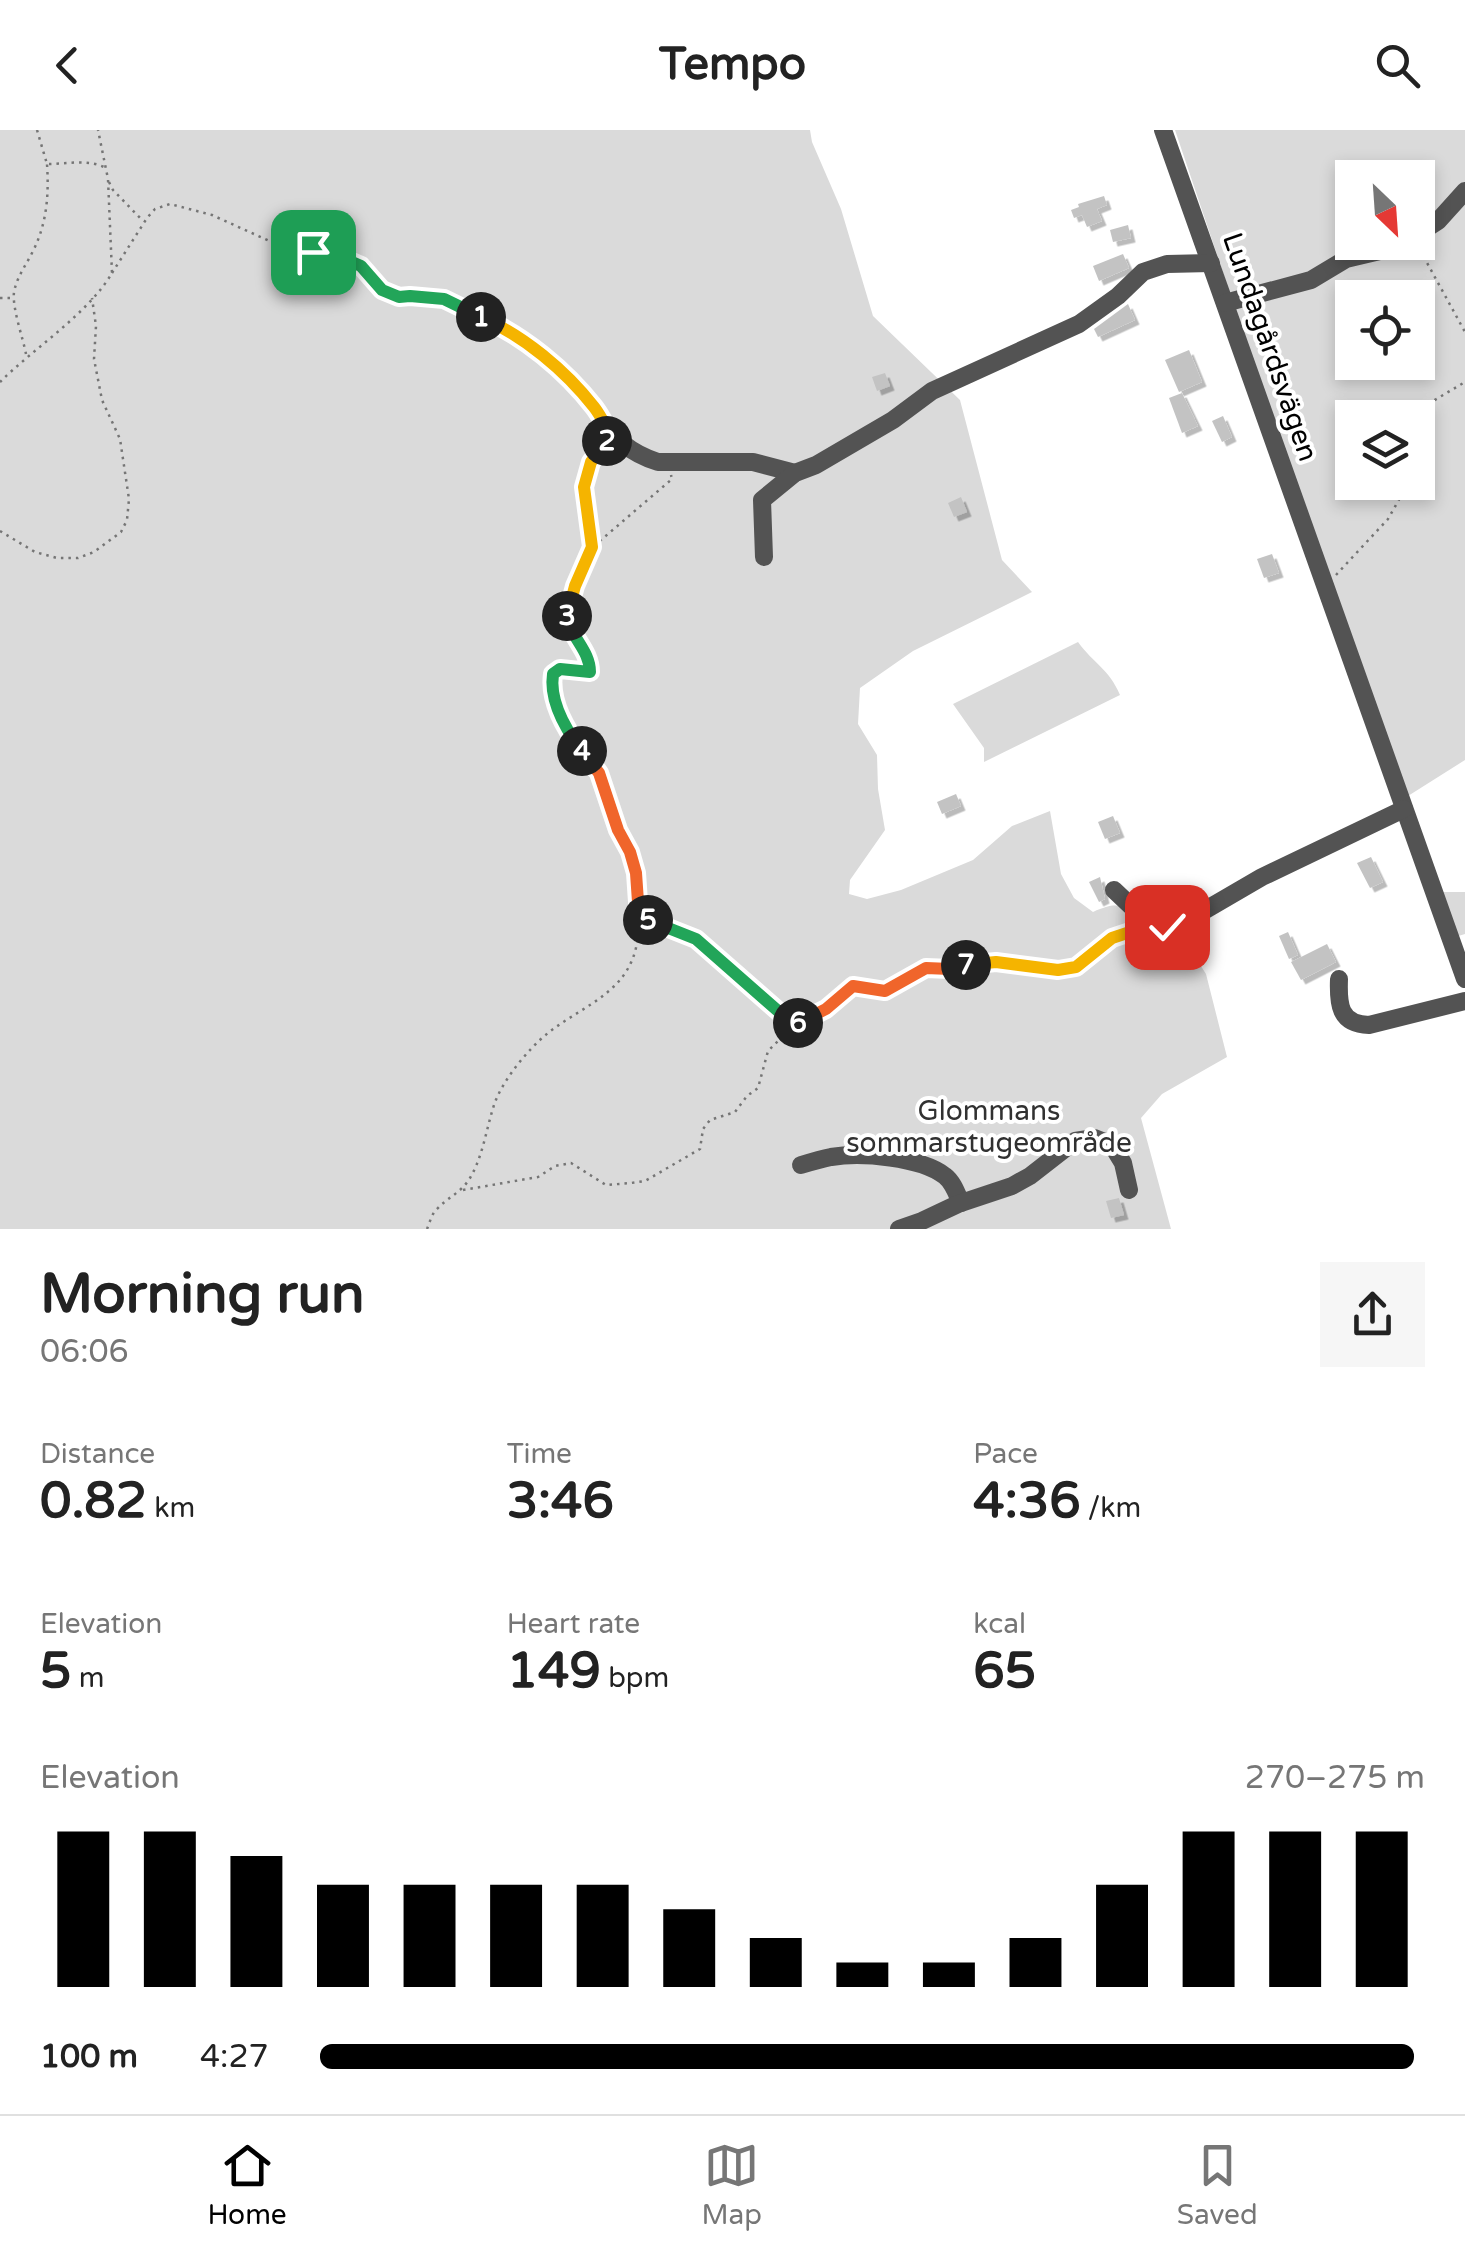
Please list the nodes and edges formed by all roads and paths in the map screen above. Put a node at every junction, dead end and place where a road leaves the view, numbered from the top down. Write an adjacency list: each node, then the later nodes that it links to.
1 (37, 130): 4 (path)
2 (98, 130): 5 (path)
3 (1163, 130): 12 (street, Lundagårdsvägen)
4 (47, 164): 5 (path); 15 (path)
5 (106, 168): 6 (path)
6 (108, 179): 8 (path); 13 (path)
7 (1465, 191): 9 (street)
8 (144, 222): 13 (path); 23 (path)
9 (1435, 223)
10 (1344, 260): 17 (street)
11 (1426, 260): 18 (path)
12 (1211, 263): 17 (street, Lundagårdsvägen); 26 (street)
13 (112, 273): 16 (path)
14 (0, 298): 15 (path)
15 (13, 298): 19 (path)
16 (92, 298): 19 (path); 28 (path)
17 (1225, 303): 31 (street, Lundagårdsvägen)
18 (1465, 332)
19 (27, 355): 20 (path)
20 (0, 382)
21 (1465, 382): 22 (path)
22 (1435, 400)
23 (598, 413): 24 (street)
24 (612, 434): 25 (street); 29 (path)
25 (669, 464): 26 (street); 29 (path)
26 (795, 473): 30 (street)
27 (1398, 500): 31 (path)
28 (0, 530)
29 (592, 547): 34 (path)
30 (764, 557)
31 (1326, 588): 32 (street, Lundagårdsvägen)
32 (1404, 809): 35 (street); 37 (street, Lundagårdsvägen)
33 (1114, 890): 35 (street)
34 (639, 916): 39 (path); 42 (path)
35 (1151, 925): 39 (path)
36 (1338, 979): 38 (street)
37 (1465, 979)
38 (1465, 1001)
39 (794, 1025): 42 (path)
40 (801, 1165): 43 (street)
41 (1129, 1190): 43 (street)
42 (462, 1191): 44 (path)
43 (961, 1203): 45 (street)
44 (427, 1229)
45 (899, 1229)

